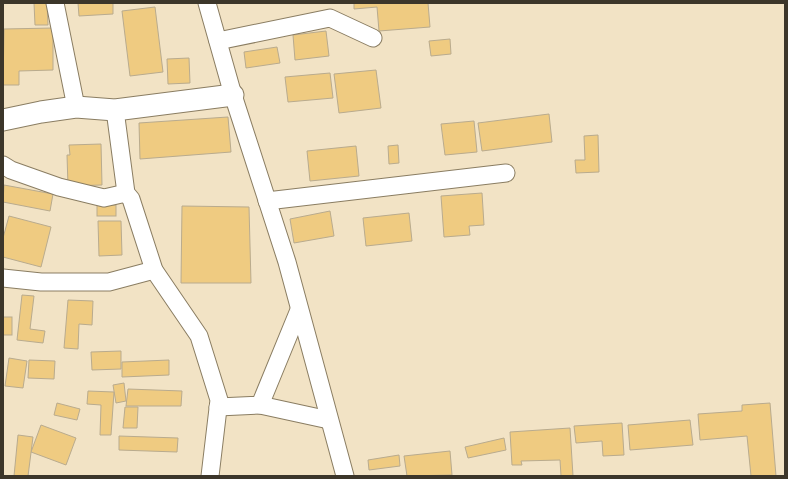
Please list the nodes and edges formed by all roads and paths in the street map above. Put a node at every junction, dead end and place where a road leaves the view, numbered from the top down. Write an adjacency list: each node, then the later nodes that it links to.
1 (55, 3): 6 (street)
2 (206, 3): 4 (street)
3 (373, 38): 4 (street)
4 (218, 41): 5 (street)
5 (233, 95): 7 (street); 12 (street)
6 (76, 107): 7 (street); 8 (street)
7 (115, 110): 11 (street)
8 (3, 120)
9 (3, 165): 11 (street)
10 (506, 173): 12 (street)
11 (126, 193): 13 (street)
12 (267, 201): 15 (street)
13 (154, 270): 14 (street); 17 (street)
14 (3, 278)
15 (299, 310): 16 (street); 18 (street)
16 (260, 404): 17 (street); 18 (street)
17 (218, 406): 19 (street)
18 (329, 420): 20 (street)
19 (210, 476)
20 (345, 476)

